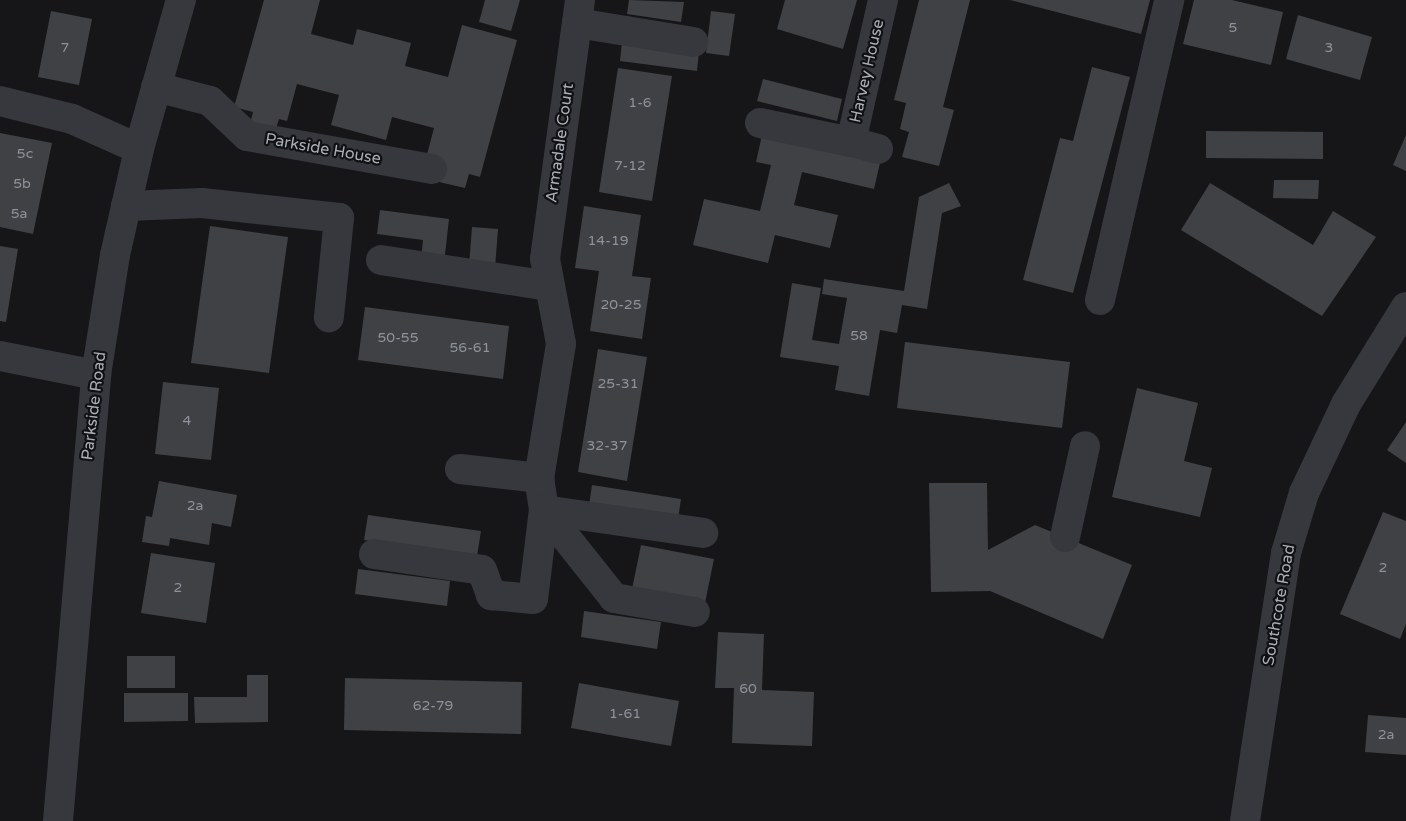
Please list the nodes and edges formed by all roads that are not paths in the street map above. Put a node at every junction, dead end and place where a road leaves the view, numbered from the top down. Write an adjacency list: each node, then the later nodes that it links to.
1 (181, 0): 6 (street, Parkside Road)
2 (883, 0): 8 (street, Harvey House)
3 (1169, 0): 14 (street)
4 (578, 11): 5 (street); 13 (street, Armadale Court)
5 (693, 42)
6 (156, 87): 9 (street, Parkside Road); 10 (street, Parkside House)
7 (0, 101): 9 (street)
8 (760, 123)
9 (139, 149): 11 (street, Parkside Road)
10 (432, 169)
11 (126, 206): 16 (street); 18 (street, Parkside Road)
12 (381, 260): 13 (street)
13 (548, 286): 21 (street, Armadale Court)
14 (1100, 300)
15 (1406, 307): 28 (street, Southcote Road)
16 (329, 317)
17 (0, 356): 18 (street)
18 (96, 375): 27 (street, Parkside Road)
19 (1085, 446): 24 (street)
20 (460, 469): 21 (street)
21 (539, 478): 22 (street, Armadale Court)
22 (544, 510): 23 (street); 25 (street); 26 (street)
23 (704, 533)
24 (1065, 537)
25 (374, 554)
26 (695, 612)
27 (58, 821)
28 (1245, 821)

